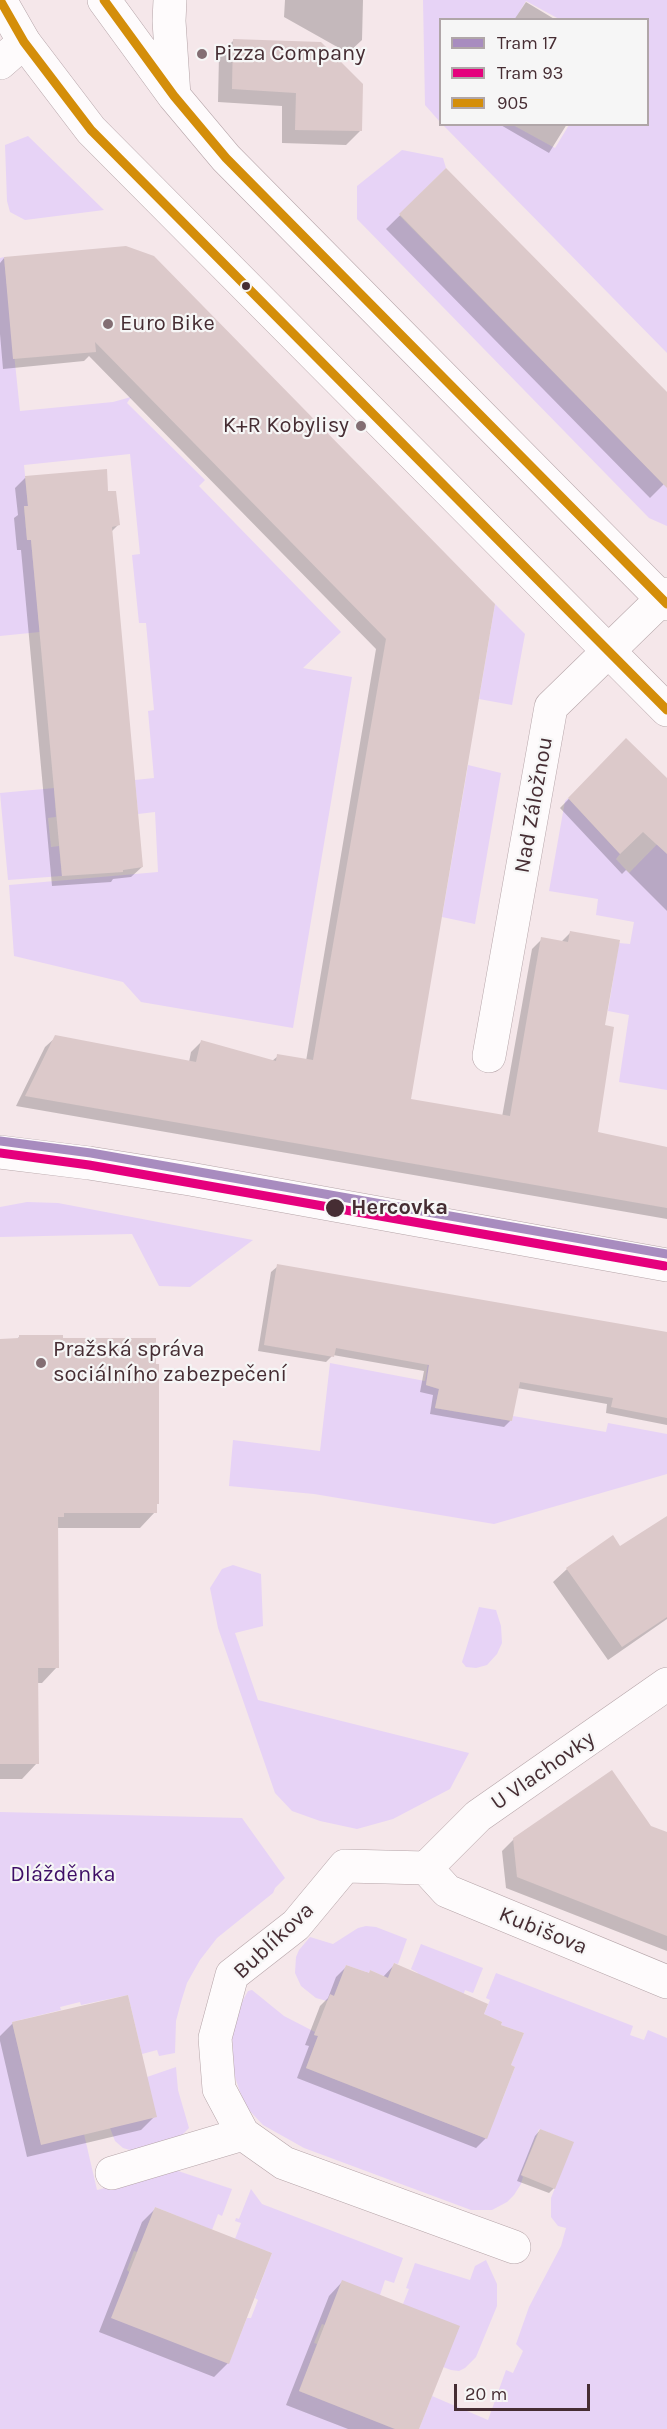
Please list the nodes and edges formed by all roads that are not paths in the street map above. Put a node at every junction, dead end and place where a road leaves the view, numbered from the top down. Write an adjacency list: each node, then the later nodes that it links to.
1 (0, 0): 4 (street)
2 (104, 0): 6 (street)
3 (170, 0): 6 (street)
4 (24, 42): 5 (street); 8 (street)
5 (0, 63)
6 (174, 96): 7 (street)
7 (666, 599): 8 (street, Nad Záložnou)
8 (609, 651): 9 (street); 10 (street, Nad Záložnou)
9 (667, 710)
10 (489, 1056)
11 (0, 1152): 12 (street)
12 (667, 1264)
13 (667, 1684): 14 (street, U Vlachovky)
14 (426, 1868): 15 (street, Kubišova); 16 (street, Bublíkova)
15 (667, 1982)
16 (243, 2134): 17 (street); 18 (street, Bublíkova)
17 (112, 2173)
18 (514, 2247)

